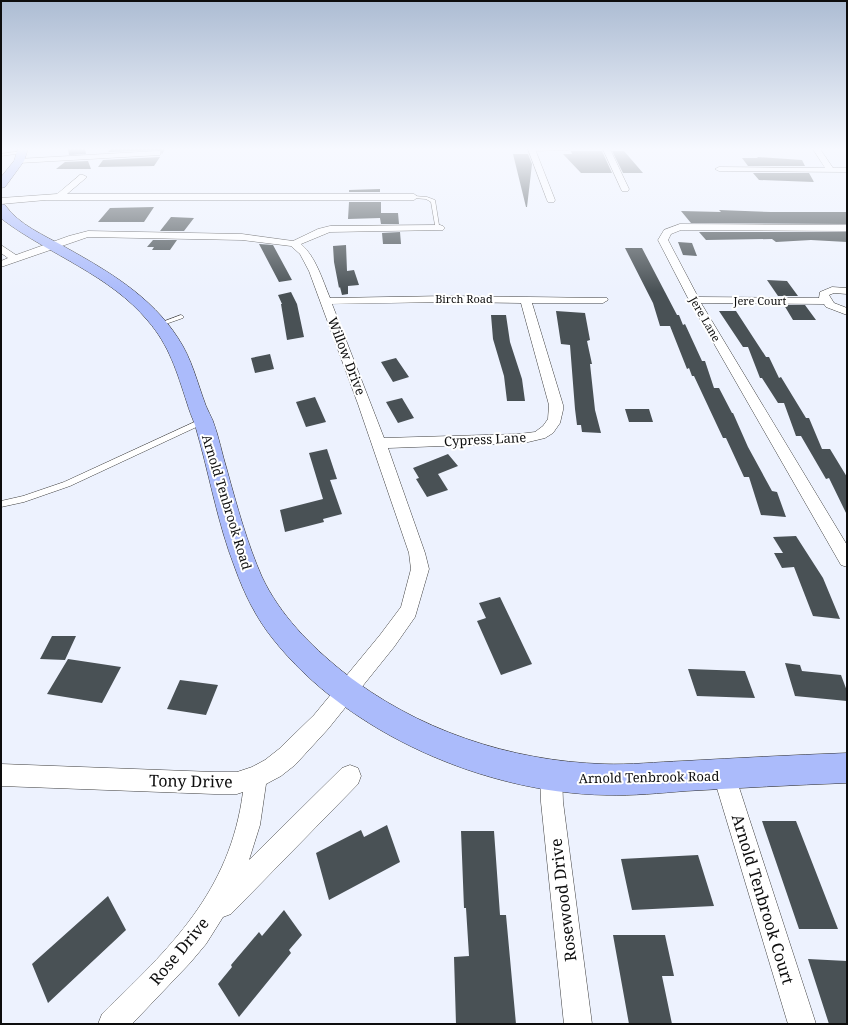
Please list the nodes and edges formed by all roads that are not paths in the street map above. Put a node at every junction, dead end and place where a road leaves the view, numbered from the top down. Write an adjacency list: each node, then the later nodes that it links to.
1 (59, 197): 2 (street); 5 (street)
2 (414, 197): 7 (lane)
3 (550, 197): 4 (street)
4 (551, 200)
5 (1, 201)
6 (1, 208): 10 (street, Arnold Tenbrook Road)
7 (440, 228): 9 (street)
8 (847, 228): 17 (street, Jere Lane)
9 (294, 244): 10 (street); 18 (street, Willow Drive)
10 (51, 245): 12 (street); 21 (street, Arnold Tenbrook Road)
11 (1, 248): 12 (street)
12 (15, 259): 13 (street)
13 (1, 264)
14 (847, 291): 19 (street)
15 (526, 300): 16 (street, Birch Road); 18 (street, Birch Road); 22 (street, Cypress Lane)
16 (603, 300)
17 (694, 300): 19 (street, Jere Court); 24 (street, Jere Lane)
18 (325, 301): 22 (street, Willow Drive)
19 (826, 301): 20 (street, Jere Court)
20 (847, 312)
21 (203, 421): 23 (lane); 25 (street, Arnold Tenbrook Road)
22 (379, 443): 25 (street, Willow Drive)
23 (1, 504)
24 (847, 560)
25 (346, 691): 30 (street, Arnold Tenbrook Road); 31 (street, Tony Drive)
26 (847, 768): 28 (street, Arnold Tenbrook Road)
27 (1, 775): 31 (street, Tony Drive)
28 (724, 775): 30 (street, Arnold Tenbrook Road); 35 (street, Arnold Tenbrook Court)
29 (350, 776): 32 (street)
30 (551, 776): 34 (street, Rosewood Drive)
31 (256, 777): 32 (street, Rose Drive)
32 (207, 920): 33 (street, Rose Drive)
33 (112, 1024)
34 (578, 1024)
35 (802, 1024)

